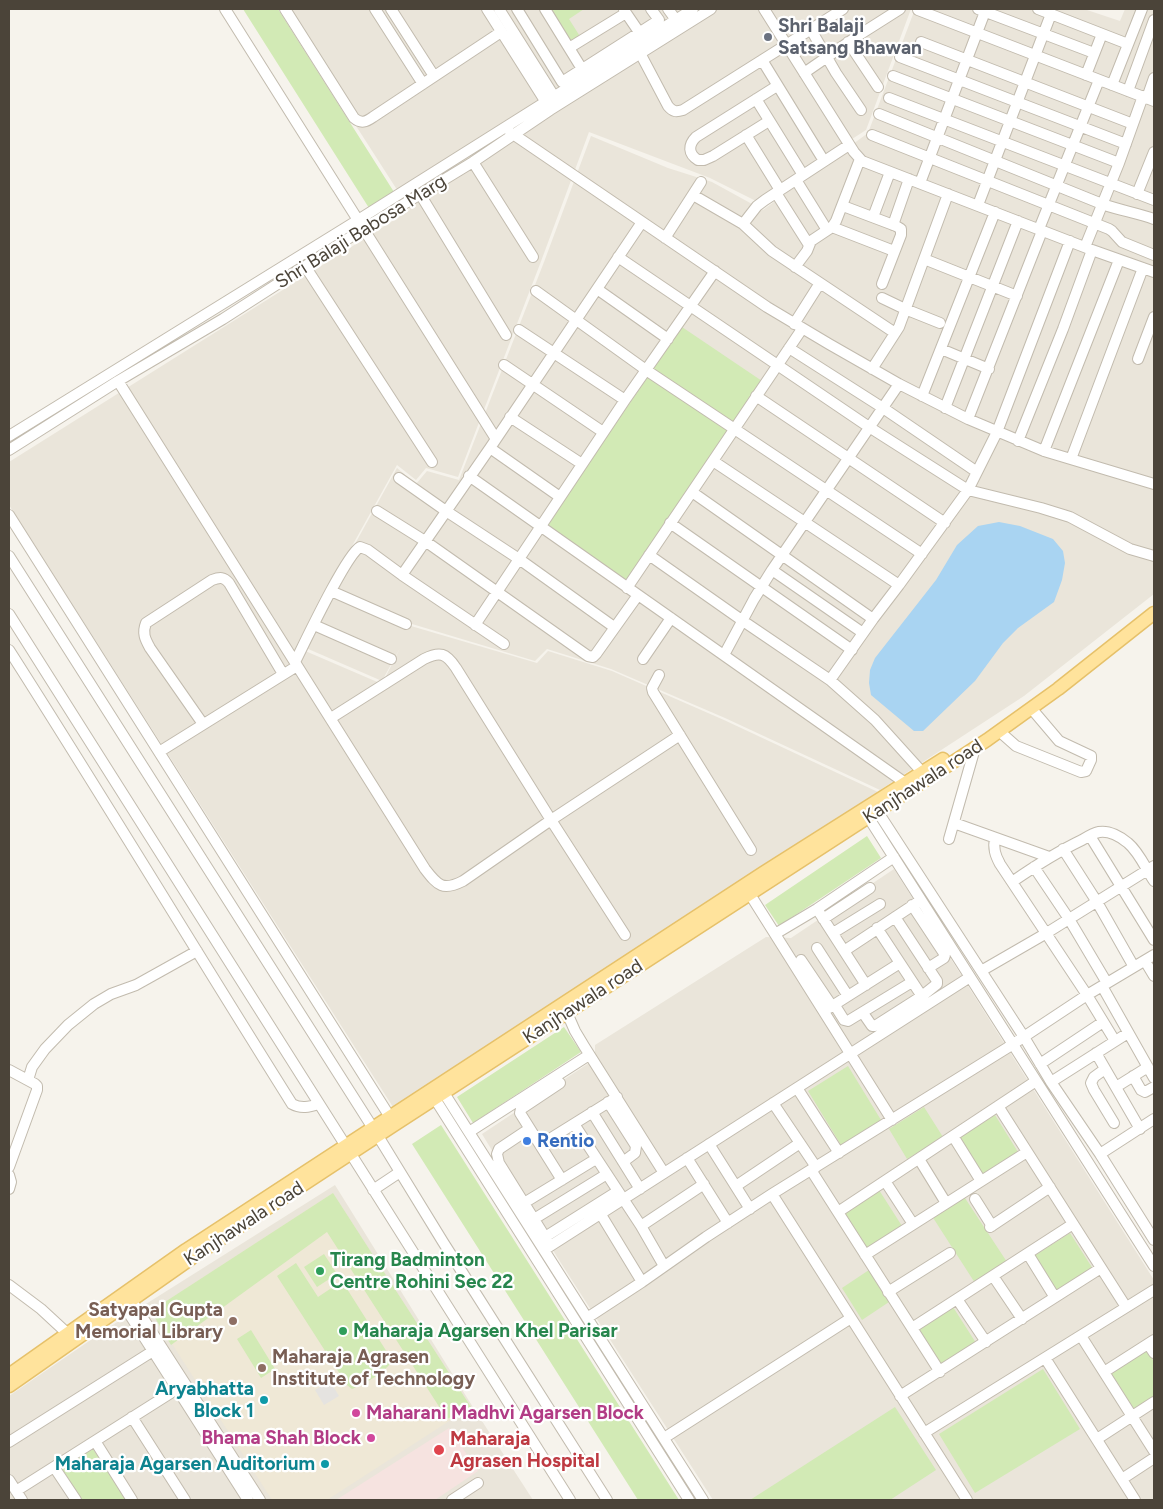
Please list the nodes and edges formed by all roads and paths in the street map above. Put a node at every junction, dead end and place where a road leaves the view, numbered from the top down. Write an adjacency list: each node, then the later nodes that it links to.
1 (225, 9): 111 (street)
2 (285, 9): 50 (street)
3 (375, 9): 50 (street)
4 (391, 9): 44 (street)
5 (517, 9): 41 (street)
6 (545, 9): 33 (street)
7 (652, 9): 25 (street)
8 (668, 9): 22 (street)
9 (693, 9): 22 (street, Shri Balaji Babosa Marg)
10 (711, 9): 22 (street, Shri Balaji Babosa Marg)
11 (764, 9): 32 (street)
12 (843, 9): 23 (street)
13 (900, 9): 29 (street)
14 (1038, 9): 20 (street)
15 (1142, 9): 31 (street)
16 (493, 10): 24 (street); 60 (street)
17 (918, 10): 26 (street)
18 (983, 10): 26 (street); 27 (street)
19 (625, 11): 25 (street); 33 (street)
20 (1051, 14): 27 (street); 28 (street)
21 (1154, 20): 54 (street)
22 (678, 24): 34 (street, Shri Balaji Babosa Marg); 60 (street, Shri Balaji Babosa Marg)
23 (810, 28): 32 (street); 37 (street)
24 (501, 32): 44 (street); 60 (street)
25 (639, 32): 41 (street)
26 (977, 32): 36 (street); 40 (street)
27 (1044, 34): 35 (street); 36 (street)
28 (1102, 34): 31 (street); 35 (street)
29 (848, 42): 37 (street); 53 (street)
30 (921, 42): 40 (street)
31 (1128, 44): 51 (street)
32 (786, 45): 39 (street); 42 (street)
33 (569, 48): 41 (street)
34 (640, 53): 39 (street); 60 (street, Shri Balaji Babosa Marg)
35 (1094, 53): 43 (street)
36 (1035, 55): 43 (street); 49 (street)
37 (827, 57): 42 (street); 62 (street)
38 (900, 57): 47 (street)
39 (762, 60): 52 (street)
40 (966, 60): 47 (street); 49 (street)
41 (582, 69)
42 (804, 73): 76 (street)
43 (1086, 75): 48 (street)
44 (434, 76): 50 (street)
45 (893, 76): 56 (street)
46 (1154, 78): 58 (street)
47 (959, 80): 56 (street); 59 (street)
48 (1099, 80): 51 (street); 61 (street)
49 (1024, 82): 59 (street); 61 (street)
50 (422, 84)
51 (1112, 85): 54 (street)
52 (777, 86): 57 (street); 81 (street)
53 (878, 87)
54 (1128, 91): 58 (street)
55 (890, 98): 64 (street)
56 (952, 98): 64 (street); 65 (street)
57 (756, 99): 66 (street); 71 (street)
58 (1148, 99): 67 (street)
59 (1017, 102): 65 (street); 68 (street)
60 (552, 103): 69 (street, Shri Balaji Babosa Marg); 70 (street, Shri Balaji Babosa Marg)
61 (1088, 107): 67 (street); 68 (street)
62 (861, 110)
63 (879, 114): 73 (street)
64 (944, 119): 73 (street); 74 (street)
65 (1010, 120): 74 (street); 77 (street)
66 (769, 121): 71 (street); 87 (street)
67 (1134, 124): 75 (street)
68 (1080, 126): 75 (street); 77 (street)
69 (503, 128): 70 (street); 111 (street, Shri Balaji Babosa Marg)
70 (514, 135): 83 (street, Shri Balaji Babosa Marg); 108 (street)
71 (746, 135): 94 (street)
72 (872, 135): 79 (street)
73 (937, 138): 79 (street); 82 (street)
74 (1002, 141): 82 (street); 85 (street)
75 (1126, 144): 84 (street)
76 (849, 145): 80 (street); 81 (street)
77 (1073, 145): 84 (street); 85 (street)
78 (1154, 152): 97 (street)
79 (930, 158): 89 (street); 91 (street)
80 (860, 159): 86 (street); 102 (street)
81 (824, 161): 87 (street)
82 (994, 161): 89 (street); 93 (street)
83 (472, 162): 95 (street, Shri Balaji Babosa Marg); 121 (street)
84 (1119, 162): 92 (street)
85 (1065, 166): 92 (street); 93 (street)
86 (890, 172): 88 (street); 105 (street)
87 (800, 178): 94 (street); 113 (street)
88 (909, 179): 91 (street); 112 (street)
89 (987, 181): 101 (street); 103 (street)
90 (701, 182): 98 (street)
91 (920, 183): 96 (street)
92 (1110, 183): 97 (street); 100 (street)
93 (1057, 186): 100 (street); 103 (street)
94 (778, 192): 109 (street); 117 (street)
95 (420, 194): 111 (street, Shri Balaji Babosa Marg); 145 (street)
96 (948, 194): 101 (street); 123 (street)
97 (1138, 194): 99 (street)
98 (693, 195): 109 (street); 115 (street)
99 (1154, 200)
100 (1102, 204): 106 (street); 110 (street)
101 (978, 205): 104 (street)
102 (842, 206): 105 (street); 113 (street)
103 (1049, 206): 110 (street); 114 (street)
104 (995, 212): 107 (street); 129 (street)
105 (873, 218): 112 (street)
106 (1154, 219)
107 (1018, 221): 114 (street); 132 (street)
108 (642, 222): 115 (street); 122 (street)
109 (743, 224): 126 (street)
110 (1094, 224): 118 (street); 120 (street)
111 (360, 225): 125 (street, Shri Balaji Babosa Marg); 171 (street, Shri Balaji Babosa Marg); 172 (street)
112 (893, 225): 119 (street)
113 (830, 228): 117 (street); 119 (street)
114 (1041, 230): 116 (street); 135 (street)
115 (664, 238): 128 (street)
116 (1070, 241): 118 (street); 170 (street)
117 (809, 245): 126 (street)
118 (1088, 249): 124 (street); 173 (street)
119 (894, 250): 131 (street)
120 (1154, 255): 127 (street)
121 (533, 257)
122 (618, 258): 133 (street); 137 (street)
123 (924, 260): 129 (street); 138 (street)
124 (1119, 260): 127 (street); 176 (street)
125 (305, 266): 157 (street, Shri Balaji Babosa Marg); 180 (street)
126 (795, 267): 130 (street)
127 (1149, 270): 178 (street)
128 (715, 271): 137 (street); 142 (street)
129 (970, 278): 132 (street); 148 (street)
130 (820, 283): 142 (street); 144 (street)
131 (882, 284)
132 (992, 286): 135 (street); 150 (street)
133 (596, 289): 140 (street); 146 (street)
134 (536, 291): 140 (street)
135 (1017, 296): 155 (street)
136 (882, 298): 138 (street)
137 (691, 306): 146 (street); 153 (street)
138 (905, 309): 141 (street); 144 (street)
139 (1154, 317): 151 (street)
140 (575, 321): 149 (street); 156 (street)
141 (940, 323)
142 (798, 326): 147 (street); 154 (street)
143 (519, 330): 149 (street)
144 (895, 333): 154 (street)
145 (506, 335)
146 (668, 339): 156 (street)
147 (789, 348): 153 (street); 163 (street)
148 (941, 349): 150 (street); 161 (street)
149 (554, 353): 158 (street); 162 (street)
150 (964, 359): 155 (street); 164 (street)
151 (1138, 359)
152 (504, 365): 158 (street)
153 (778, 365): 160 (street); 167 (street)
154 (872, 369): 159 (street)
155 (988, 369): 166 (street)
156 (646, 370): 162 (street); 168 (street)
157 (118, 382): 175 (street, Shri Balaji Babosa Marg); 229 (street)
158 (533, 384): 165 (street); 169 (street)
159 (898, 384): 161 (street); 163 (street)
160 (756, 396): 168 (street); 177 (street)
161 (922, 396): 164 (street)
162 (624, 400): 169 (street)
163 (883, 408): 167 (street); 182 (street)
164 (945, 408): 166 (street)
165 (510, 417): 172 (street); 181 (street)
166 (968, 419): 170 (street)
167 (870, 427): 177 (street); 187 (street)
168 (734, 429): 179 (street); 186 (street)
169 (603, 432): 181 (street)
170 (996, 432): 173 (street); 182 (street)
171 (9, 436)
172 (496, 438): 174 (street)
173 (1018, 440): 176 (street)
174 (490, 448): 183 (street); 189 (street)
175 (9, 450)
176 (1044, 451): 178 (street)
177 (849, 458): 186 (street); 195 (street)
178 (1071, 459): 185 (street)
179 (713, 461): 188 (street); 194 (street)
180 (432, 462)
181 (582, 464): 189 (street)
182 (977, 472): 187 (street)
183 (469, 476): 191 (street); 196 (street)
184 (399, 478): 191 (street)
185 (1154, 484)
186 (827, 490): 194 (street); 198 (street)
187 (968, 490): 195 (street); 202 (street)
188 (692, 492): 193 (street); 200 (street)
189 (560, 497): 196 (street)
190 (377, 511): 197 (street)
191 (446, 511): 197 (street); 203 (street)
192 (9, 515): 239 (street)
193 (670, 523): 199 (street); 207 (street)
194 (805, 523): 200 (street); 206 (street)
195 (945, 523): 198 (street)
196 (540, 527): 203 (street); 208 (street)
197 (425, 541): 205 (street); 210 (street)
198 (922, 554): 206 (street)
199 (649, 555): 208 (street); 217 (street)
200 (782, 555): 204 (street); 216 (street)
201 (9, 556): 327 (street)
202 (1154, 556)
203 (519, 559): 210 (street); 221 (street)
204 (772, 570): 207 (street); 222 (street)
205 (402, 575): 209 (street); 219 (street)
206 (899, 585): 216 (street)
207 (761, 587): 217 (street); 225 (street)
208 (627, 588): 211 (street)
209 (331, 591): 218 (street); 220 (street)
210 (497, 591): 219 (street); 221 (street)
211 (638, 595): 215 (street); 221 (street)
212 (1154, 603): 240 (main road, Kanjhawala road)
213 (1154, 613): 233 (main road, Kanjhawala road)
214 (9, 614): 317 (street)
215 (671, 618): 226 (street); 228 (street)
216 (873, 619): 222 (street)
217 (743, 622): 226 (street); 232 (street)
218 (406, 624)
219 (475, 624): 223 (street)
220 (314, 625): 227 (street); 229 (street)
221 (614, 627)
222 (863, 633): 225 (street)
223 (504, 644)
224 (9, 650): 274 (street)
225 (852, 650): 232 (street)
226 (724, 655): 241 (street)
227 (391, 659)
228 (643, 659)
229 (296, 664): 230 (street); 234 (street)
230 (283, 674): 235 (street); 235 (street)
231 (660, 675): 237 (street)
232 (830, 680): 240 (street)
233 (1031, 708): 236 (main road, Kanjhawala road); 236 (street)
234 (331, 718): 243 (street); 243 (street)
235 (203, 724): 239 (street)
236 (999, 731): 238 (main road, Kanjhawala road)
237 (680, 735): 243 (street); 249 (street)
238 (975, 748): 242 (main road, Kanjhawala road); 244 (street)
239 (159, 752): 320 (street)
240 (922, 772): 241 (main road, Kanjhawala road)
241 (904, 782): 242 (main road, Kanjhawala road)
242 (870, 810): 250 (street); 258 (main road, Kanjhawala road); 281 (street)
243 (551, 820): 270 (street)
244 (954, 823): 246 (street); 247 (street)
245 (1090, 836): 248 (street); 253 (street); 256 (street)
246 (995, 838): 251 (street); 255 (street)
247 (949, 839)
248 (1063, 849): 251 (street); 260 (street)
249 (752, 850)
250 (894, 857): 259 (street); 262 (street)
251 (1049, 857): 252 (street)
252 (1034, 867): 255 (street); 265 (street)
253 (1151, 868): 254 (street); 256 (street)
254 (1154, 881)
255 (1012, 882): 269 (street)
256 (1123, 886): 260 (street); 271 (street)
257 (870, 888): 264 (street)
258 (747, 890): 268 (street); 291 (main road, Kanjhawala road)
259 (917, 902): 263 (street); 280 (street); 283 (street)
260 (1097, 902): 265 (street); 279 (street)
261 (880, 904): 267 (street)
262 (817, 909): 264 (street); 268 (street)
263 (895, 917): 266 (street); 280 (street)
264 (823, 919): 267 (street)
265 (1069, 919): 269 (street); 286 (street)
266 (877, 928): 273 (street); 278 (street)
267 (833, 933): 273 (street)
268 (775, 934): 290 (street)
269 (1045, 934): 281 (street); 288 (street)
270 (625, 935)
271 (1154, 940)
272 (817, 948): 287 (street)
273 (844, 950): 285 (street)
274 (197, 951): 307 (street); 317 (street)
275 (1154, 955): 277 (street)
276 (802, 960): 290 (street)
277 (1145, 961): 279 (street); 282 (street)
278 (900, 963): 284 (street); 285 (street)
279 (1134, 967): 286 (street)
280 (928, 968): 289 (street)
281 (981, 971): 295 (street)
282 (1154, 976)
283 (970, 977): 289 (street); 297 (street)
284 (912, 982): 289 (street); 292 (street)
285 (866, 985): 287 (street)
286 (1104, 985): 288 (street); 294 (street)
287 (848, 996): 290 (street)
288 (1086, 996): 293 (street); 295 (street)
289 (924, 1000): 292 (street); 299 (street)
290 (830, 1007): 292 (street); 299 (street)
291 (565, 1008): 300 (street); 314 (main road, Kanjhawala road); 320 (main road, Kanjhawala road)
292 (863, 1012)
293 (1103, 1022): 296 (street); 301 (street)
294 (1128, 1033): 296 (street); 302 (street)
295 (1024, 1037): 297 (street); 301 (street)
296 (1115, 1041): 298 (street)
297 (1012, 1044): 308 (street); 322 (street)
298 (1096, 1053): 303 (street); 309 (street)
299 (850, 1054): 313 (street); 322 (street)
300 (589, 1055): 315 (street); 328 (street)
301 (1040, 1064): 309 (street)
302 (1148, 1067): 305 (street); 306 (street)
303 (1105, 1069): 311 (street); 323 (street)
304 (9, 1070): 307 (street)
305 (1133, 1076): 311 (street); 312 (street)
306 (1154, 1078)
307 (28, 1080): 341 (street)
308 (1036, 1081): 318 (street); 375 (street)
309 (1051, 1082): 336 (street)
310 (560, 1084): 325 (street)
311 (1116, 1087): 326 (street)
312 (1154, 1087)
313 (797, 1088): 316 (street); 334 (street)
314 (439, 1096): 327 (main road, Kanjhawala road); 328 (street); 426 (street)
315 (613, 1100): 319 (street); 340 (street); 344 (street)
316 (773, 1103): 330 (street); 331 (street)
317 (319, 1104): 333 (street)
318 (998, 1106): 329 (street); 335 (street)
319 (592, 1112): 324 (street); 340 (street)
320 (390, 1117): 327 (main road, Kanjhawala road)
321 (1154, 1119): 326 (street)
322 (892, 1120): 334 (street)
323 (1114, 1123)
324 (574, 1124): 332 (street); 338 (street)
325 (529, 1129): 332 (street); 359 (street)
326 (1140, 1129): 336 (street)
327 (375, 1132): 333 (main road, Kanjhawala road); 343 (street)
328 (469, 1132): 370 (street)
329 (953, 1136): 339 (street); 349 (street)
330 (709, 1144): 337 (street); 351 (street)
331 (800, 1144): 342 (street); 351 (street)
332 (540, 1146): 347 (street)
333 (348, 1150): 355 (street); 383 (main road, Kanjhawala road)
334 (839, 1152): 342 (street)
335 (1027, 1152): 349 (street); 352 (street)
336 (1100, 1154): 369 (street)
337 (687, 1158): 344 (street); 350 (street)
338 (596, 1159): 345 (street); 347 (street)
339 (919, 1159): 348 (street); 360 (street)
340 (623, 1162): 353 (street)
341 (9, 1167)
342 (813, 1169): 356 (street); 362 (street)
343 (400, 1172): 355 (street); 425 (street)
344 (664, 1173): 353 (street)
345 (606, 1174): 357 (street); 364 (street)
346 (9, 1175): 354 (street)
347 (562, 1180): 359 (street)
348 (885, 1181): 362 (street); 366 (street)
349 (981, 1181): 360 (street)
350 (704, 1184): 365 (street); 368 (street)
351 (736, 1186): 361 (street)
352 (1050, 1187): 358 (street); 367 (street)
353 (640, 1188): 357 (street)
354 (9, 1189)
355 (373, 1190): 424 (street)
356 (772, 1194): 361 (street); 387 (street)
357 (620, 1195): 363 (street); 368 (street); 370 (street)
358 (975, 1199)
359 (524, 1203): 364 (street)
360 (946, 1203): 366 (street)
361 (750, 1209): 365 (street)
362 (838, 1212): 373 (street)
363 (600, 1214): 370 (street); 378 (street)
364 (534, 1219): 370 (street)
365 (728, 1223): 374 (street)
366 (914, 1224): 373 (street)
367 (1074, 1224): 372 (street); 376 (street)
368 (640, 1226): 374 (street)
369 (1154, 1240)
370 (546, 1244): 386 (street)
371 (950, 1253): 381 (street)
372 (1028, 1254): 377 (street); 382 (street)
373 (865, 1255): 381 (street)
374 (664, 1266): 378 (street)
375 (1154, 1266)
376 (1101, 1268): 382 (street); 385 (street)
377 (993, 1276): 384 (street); 388 (street)
378 (642, 1282): 386 (street)
379 (9, 1285): 390 (street)
380 (1154, 1290): 385 (street)
381 (888, 1292): 389 (street)
382 (1054, 1296): 388 (street)
383 (125, 1299): 390 (main road, Kanjhawala road); 394 (street); 400 (main road, Kanjhawala road); 422 (street)
384 (957, 1299): 389 (street); 392 (street)
385 (1126, 1308): 391 (street)
386 (587, 1318): 407 (street)
387 (850, 1318): 402 (street); 407 (street)
388 (1022, 1319): 392 (street)
389 (912, 1328): 397 (street)
390 (68, 1334): 399 (main road, Kanjhawala road)
391 (1081, 1336): 396 (street); 398 (street)
392 (986, 1342): 397 (street)
393 (1151, 1342): 395 (street); 398 (street)
394 (153, 1351): 401 (street); 410 (street)
395 (1154, 1353)
396 (1045, 1358): 406 (street); 408 (street)
397 (940, 1372): 402 (street)
398 (1104, 1372): 404 (street)
399 (9, 1375)
400 (9, 1386)
401 (177, 1389): 405 (street); 421 (street)
402 (900, 1396): 406 (street)
403 (1154, 1402): 404 (street)
404 (1133, 1416): 408 (street); 411 (street)
405 (132, 1418): 409 (street); 420 (street)
406 (924, 1433): 428 (street)
407 (664, 1438): 427 (street)
408 (1097, 1440): 414 (street)
409 (95, 1441): 413 (street); 419 (street)
410 (9, 1442)
411 (1154, 1451)
412 (1154, 1458): 414 (street)
413 (54, 1467): 417 (street); 418 (street)
414 (1122, 1479): 429 (street)
415 (9, 1480): 417 (street)
416 (478, 1483): 423 (street)
417 (19, 1496)
418 (76, 1500)
419 (132, 1500)
420 (185, 1500)
421 (248, 1500)
422 (260, 1500)
423 (452, 1500)
424 (570, 1500)
425 (607, 1500)
426 (690, 1500)
427 (703, 1500)
428 (967, 1500)
429 (1136, 1500)

